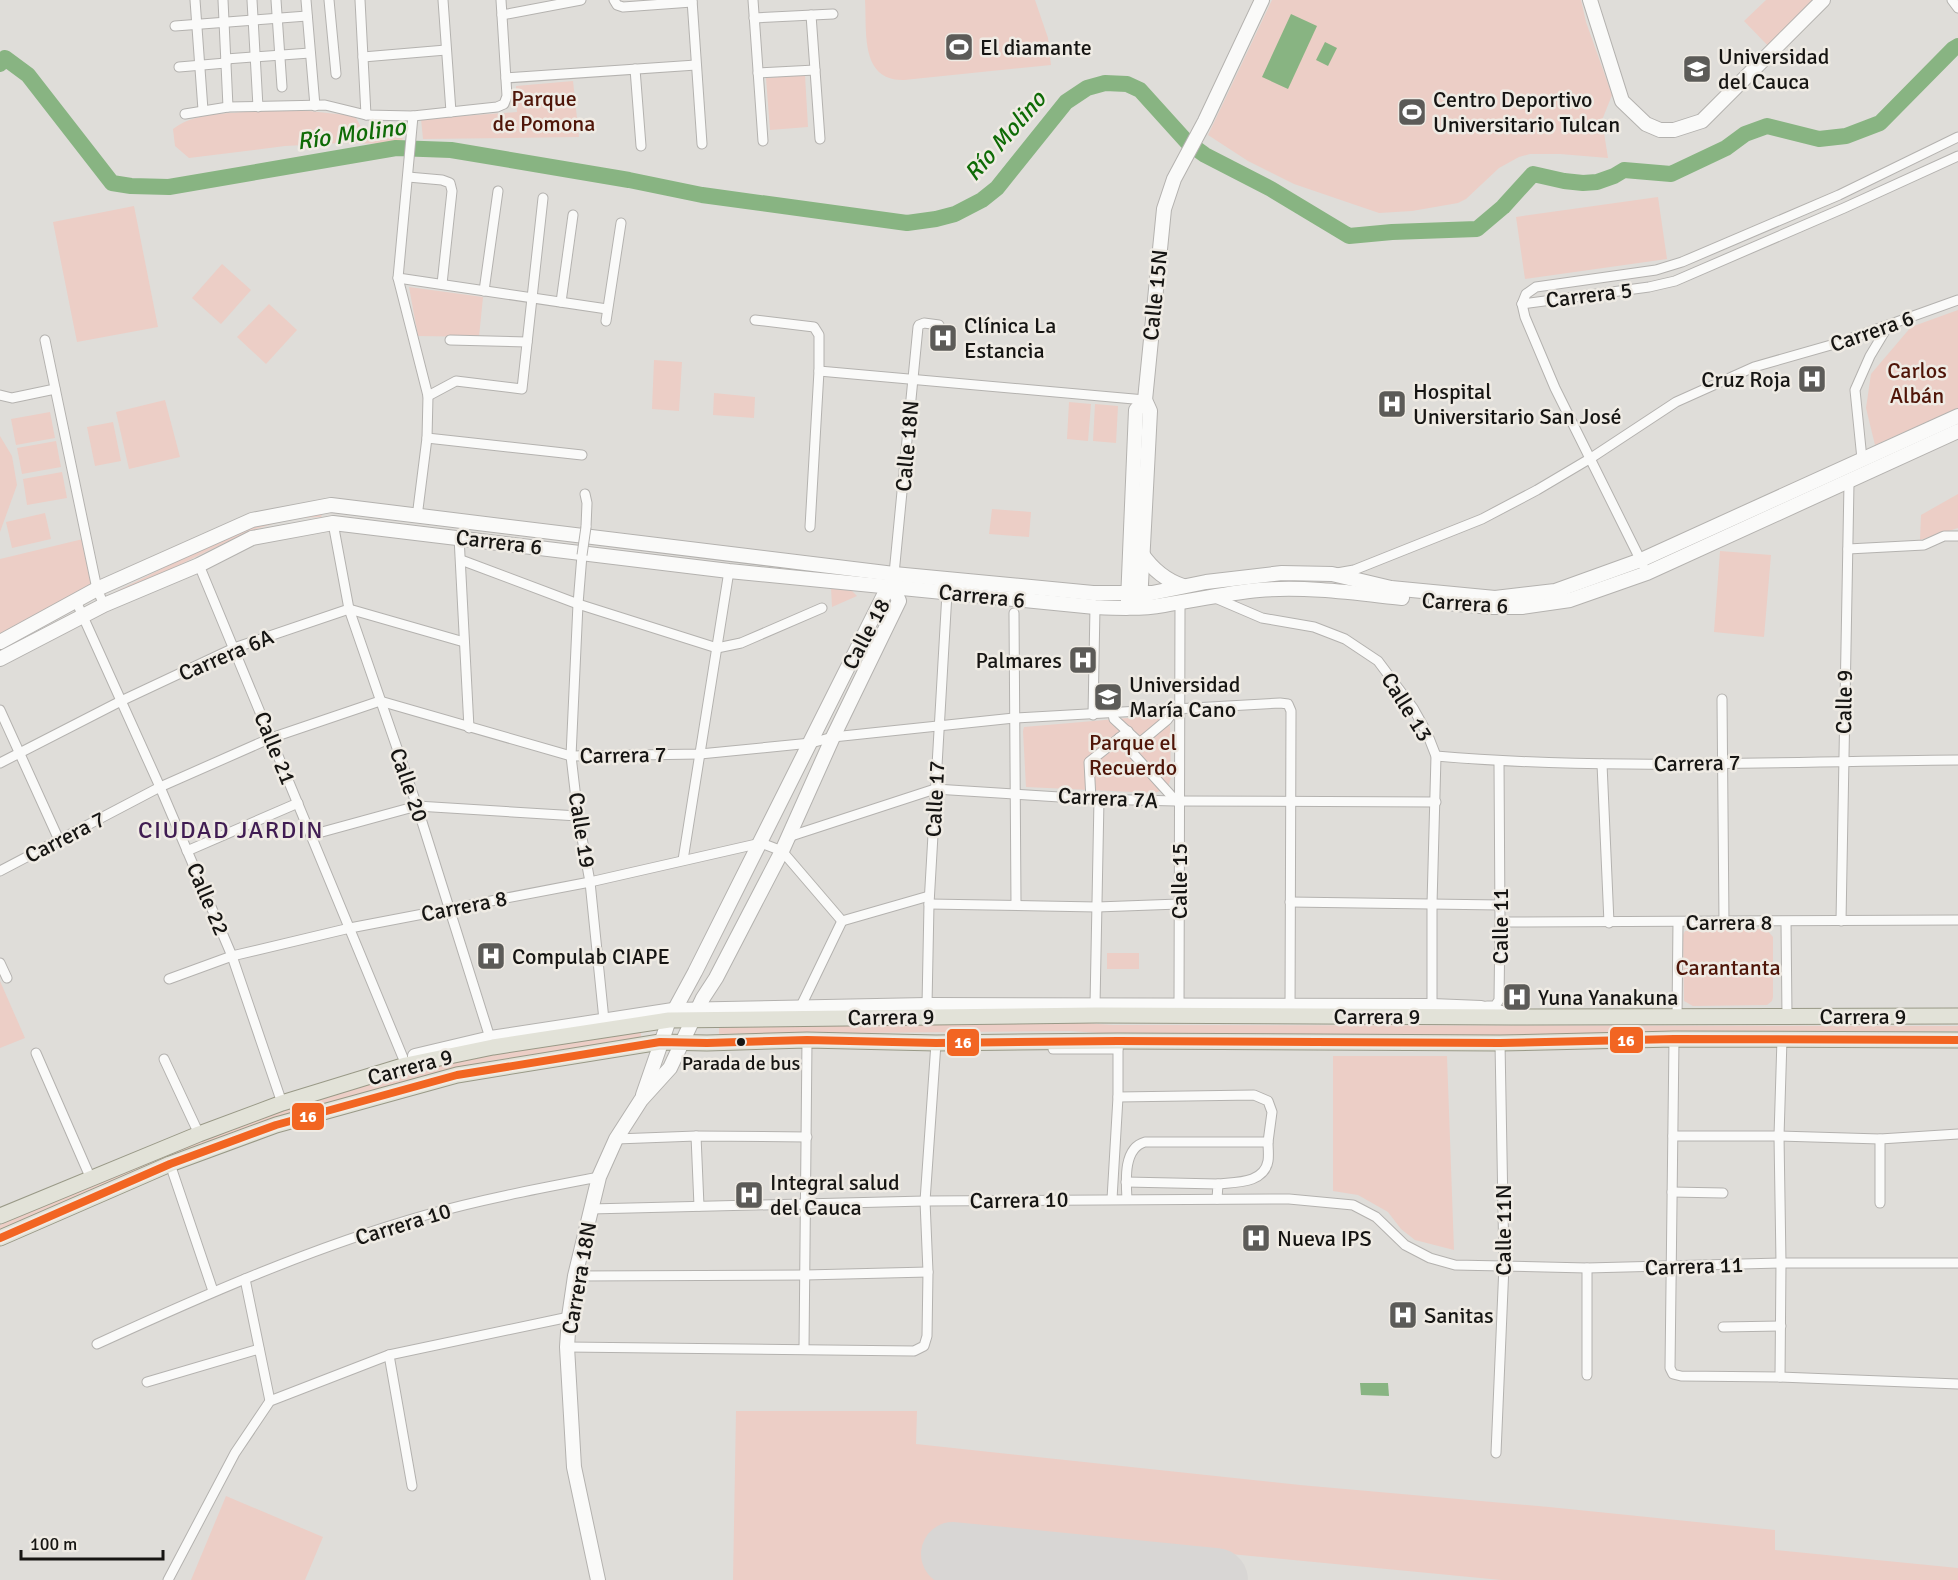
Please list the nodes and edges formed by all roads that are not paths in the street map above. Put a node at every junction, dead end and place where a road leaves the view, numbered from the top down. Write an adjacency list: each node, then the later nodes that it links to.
1 (195, 0): 27 (street)
2 (223, 0): 26 (street)
3 (252, 0): 25 (street)
4 (276, 0): 24 (street)
5 (306, 0): 22 (street)
6 (329, 0): 41 (street)
7 (360, 0): 33 (street)
8 (443, 0): 29 (street)
9 (501, 0): 20 (street)
10 (581, 0): 20 (street)
11 (614, 0): 17 (street)
12 (753, 0): 23 (street)
13 (1262, 0): 85 (main road, Calle 15N)
14 (1590, 0): 15 (main road)
15 (1822, 0)
16 (1952, 0): 18 (street)
17 (692, 1): 35 (street)
18 (1958, 8)
19 (833, 14): 21 (street)
20 (502, 15): 42 (street)
21 (812, 15): 23 (street); 39 (street)
22 (307, 16): 24 (street); 30 (street)
23 (754, 18): 40 (street)
24 (277, 19): 25 (street); 31 (street)
25 (254, 20): 26 (street); 32 (street)
26 (224, 23): 27 (street); 34 (street)
27 (197, 25): 28 (street); 36 (street)
28 (175, 26)
29 (446, 50): 33 (street); 48 (street)
30 (310, 53): 31 (street); 44 (street)
31 (280, 55): 32 (street); 43 (street)
32 (256, 57): 34 (street); 46 (street)
33 (363, 57): 50 (street)
34 (226, 61): 36 (street); 45 (street)
35 (696, 65): 38 (street); 55 (street)
36 (200, 66): 37 (street); 47 (street)
37 (179, 67)
38 (635, 69): 42 (street); 56 (street)
39 (815, 70): 40 (street); 53 (street)
40 (758, 73): 54 (street)
41 (336, 74)
42 (506, 78): 48 (street)
43 (282, 87)
44 (315, 106): 46 (street); 50 (street)
45 (228, 107): 46 (street); 47 (street)
46 (258, 107)
47 (203, 110): 49 (street)
48 (451, 112): 51 (street)
49 (185, 114)
50 (366, 116): 51 (street)
51 (413, 116): 60 (street)
52 (1958, 137): 58 (street, Carrera 5)
53 (820, 139)
54 (763, 141)
55 (702, 144)
56 (641, 146)
57 (1958, 156): 59 (street, Carrera 5)
58 (1906, 162): 59 (street); 71 (street, Carrera 5)
59 (1912, 176): 71 (street, Carrera 5)
60 (408, 177): 65 (street); 66 (street)
61 (498, 191): 67 (street)
62 (543, 198): 68 (street)
63 (573, 215): 70 (street)
64 (621, 222): 72 (street)
65 (398, 278): 66 (street); 84 (street)
66 (442, 284): 67 (street)
67 (484, 291): 68 (street)
68 (531, 297): 70 (street); 79 (street)
69 (1958, 300): 76 (street, Carrera 6)
70 (561, 302): 72 (street)
71 (1522, 304): 90 (street)
72 (607, 309): 74 (street)
73 (754, 320): 80 (street)
74 (606, 321)
75 (939, 325): 81 (street, Calle 18N)
76 (1888, 326): 90 (street, Carrera 6); 91 (street)
77 (45, 340): 82 (street)
78 (450, 340): 79 (street)
79 (527, 342): 84 (street)
80 (819, 371): 81 (street); 96 (street)
81 (913, 378): 85 (street); 107 (street, Calle 18N)
82 (55, 389): 83 (street); 110 (street)
83 (0, 395)
84 (428, 396): 88 (street)
85 (1144, 399): 100 (main road); 114 (main road, Calle 15N)
86 (1958, 416): 91 (main road, Carrera 6)
87 (1958, 432): 92 (main road, Carrera 6)
88 (427, 438): 89 (street); 94 (street)
89 (582, 455)
90 (1591, 458): 102 (street); 106 (street, Carrera 6)
91 (1862, 459): 102 (main road, Carrera 6)
92 (1849, 483): 99 (street, Calle 9); 105 (main road, Carrera 6)
93 (585, 494): 116 (street, Calle 19, bridge)
94 (417, 516): 107 (main road, Carrera 6); 110 (main road, Carrera 6)
95 (333, 523): 98 (main road, Carrera 6); 103 (main road, Carrera 6); 120 (street, Calle 20)
96 (810, 527)
97 (1958, 536): 99 (street)
98 (459, 537): 101 (street); 104 (main road, Carrera 6)
99 (1848, 549): 150 (street, Calle 9)
100 (1142, 554): 109 (main road); 114 (main road)
101 (461, 560): 116 (street); 125 (street)
102 (1641, 560): 105 (street); 106 (main road, Carrera 6)
103 (200, 565): 117 (main road, Carrera 6); 126 (street, Calle 21)
104 (729, 571): 108 (main road, Carrera 6); 127 (street)
105 (1647, 573): 112 (main road, Carrera 6)
106 (1332, 574): 109 (main road, Carrera 6)
107 (894, 581): 108 (main road, Carrera 6); 111 (main road, Carrera 6); 114 (main road, Carrera 6); 121 (main road, Calle 18); 140 (main road, Calle 18)
108 (861, 584): 121 (main road)
109 (1183, 586): 114 (main road, Carrera 6)
110 (97, 589): 113 (main road, Carrera 6); 117 (street)
111 (947, 593): 118 (main road, Carrera 6); 137 (street, Calle 17)
112 (1211, 596): 115 (main road, Carrera 6); 149 (street, Calle 13)
113 (76, 601): 123 (street, Calle 22); 124 (main road, Carrera 6)
114 (1134, 601): 115 (main road, Carrera 6); 118 (main road, Carrera 6)
115 (1180, 603): 132 (street, Calle 15)
116 (578, 604): 127 (street); 148 (street, Calle 19)
117 (104, 605): 123 (main road, Carrera 6)
118 (1095, 607): 135 (street)
119 (822, 608): 127 (street)
120 (349, 609): 125 (street); 126 (street, Carrera 6A); 131 (street, Calle 20)
121 (875, 613): 143 (main road, Calle 18)
122 (1014, 613): 136 (street)
123 (83, 615): 128 (main road, Carrera 6); 130 (street, Calle 22)
124 (0, 642)
125 (464, 642): 138 (street)
126 (234, 648): 130 (street, Carrera 6A); 141 (street, Calle 21)
127 (717, 648): 147 (street)
128 (0, 659)
129 (1722, 699): 153 (street)
130 (121, 701): 146 (street, Carrera 6A); 156 (street, Calle 22)
131 (380, 701): 138 (street, Carrera 7); 141 (street, Carrera 7); 164 (street, Calle 20)
132 (1177, 709): 134 (street, Carrera 7); 144 (street); 160 (street, Calle 15); 161 (street, Carrera 7)
133 (0, 710): 146 (street)
134 (1113, 714): 135 (street, Carrera 7); 139 (street)
135 (1093, 715): 136 (street, Carrera 7)
136 (1014, 718): 137 (street, Carrera 7); 158 (street)
137 (938, 726): 140 (street, Carrera 7); 157 (street, Calle 17)
138 (469, 728): 148 (street, Carrera 7)
139 (1128, 731): 142 (street); 144 (street)
140 (833, 737): 143 (street, Carrera 7); 167 (main road, Calle 18)
141 (271, 738): 156 (street, Carrera 7); 163 (street, Calle 21)
142 (1119, 738): 145 (street); 159 (street)
143 (811, 743): 147 (street, Carrera 7); 169 (main road, Calle 18)
144 (1140, 743): 145 (street)
145 (1131, 750): 160 (street)
146 (20, 753): 154 (street, Carrera 6A); 168 (street)
147 (700, 754): 148 (street, Carrera 7); 172 (street)
148 (571, 756): 165 (street, Calle 19)
149 (1436, 756): 152 (street, Carrera 7); 162 (street, Calle 13)
150 (1843, 760): 151 (street, Carrera 7); 153 (street, Carrera 7); 185 (street, Calle 9)
151 (1958, 760)
152 (1499, 762): 155 (street, Carrera 7); 180 (street, Calle 11)
153 (1724, 762): 155 (street, Carrera 7); 188 (street)
154 (0, 763)
155 (1602, 764): 190 (street)
156 (160, 788): 168 (street, Carrera 7); 170 (street, Calle 22)
157 (936, 789): 158 (street, Carrera 7A); 167 (street, Carrera 7A); 175 (street, Calle 17)
158 (1014, 793): 159 (street, Carrera 7A); 177 (street)
159 (1095, 799): 160 (street, Carrera 7A); 181 (street)
160 (1178, 801): 161 (street, Carrera 7A); 178 (street, Calle 15)
161 (1290, 801): 162 (street, Carrera 7A); 176 (street)
162 (1436, 802): 179 (street, Calle 13)
163 (298, 803): 166 (street, Calle 21); 170 (street)
164 (417, 806): 165 (street); 166 (street); 182 (street, Calle 20)
165 (579, 816): 174 (street, Calle 19)
166 (311, 836): 191 (street, Calle 21)
167 (788, 837): 171 (main road, Calle 18)
168 (59, 840): 173 (street, Carrera 7)
169 (761, 843): 171 (street); 172 (street, Carrera 8); 207 (main road, Calle 18)
170 (187, 851): 192 (street, Calle 22)
171 (782, 851): 184 (street); 195 (main road, Calle 18)
172 (683, 860): 174 (street, Carrera 8)
173 (0, 871)
174 (590, 882): 182 (street, Carrera 8); 213 (street, Calle 19)
175 (929, 900): 177 (street); 184 (street); 197 (street, Calle 17)
176 (1290, 902): 179 (street); 205 (street)
177 (1016, 904): 181 (street)
178 (1179, 904): 181 (street); 204 (street, Calle 15)
179 (1432, 904): 180 (street); 200 (street, Calle 13)
180 (1500, 905): 186 (street, Calle 11)
181 (1097, 907): 198 (street)
182 (450, 909): 191 (street, Carrera 8); 218 (street, Calle 20)
183 (1958, 920): 185 (street, Carrera 8)
184 (842, 921): 202 (street)
185 (1841, 921): 189 (street, Carrera 8)
186 (1500, 922): 190 (street, Carrera 8); 201 (street, Calle 11)
187 (1678, 922): 188 (street, Carrera 8); 190 (street, Carrera 8); 209 (street)
188 (1724, 922): 189 (street, Carrera 8)
189 (1786, 922): 210 (street)
190 (1609, 923)
191 (350, 928): 192 (street, Carrera 8); 226 (street, Calle 21)
192 (232, 956): 196 (street, Carrera 8); 230 (street, Calle 22)
193 (0, 963): 194 (street)
194 (7, 978)
195 (716, 978): 203 (main road); 206 (main road, Calle 18)
196 (169, 979)
197 (927, 1005): 198 (main road); 202 (main road)
198 (1095, 1005): 204 (main road)
199 (1258, 1006): 204 (main road); 205 (main road); 208 (main road)
200 (1432, 1006): 201 (main road); 205 (main road)
201 (1464, 1007): 212 (main road)
202 (800, 1008): 203 (main road)
203 (736, 1010): 206 (main road)
204 (1179, 1011): 206 (main road, Carrera 9); 208 (main road, Carrera 9)
205 (1290, 1011): 208 (main road, Carrera 9); 212 (main road, Carrera 9)
206 (696, 1014): 207 (main road, Carrera 9); 217 (main road, Calle 18)
207 (671, 1015): 213 (main road); 218 (main road, Carrera 9); 219 (main road, Calle 18)
208 (1237, 1016)
209 (1677, 1016): 210 (main road, Carrera 9); 212 (main road, Carrera 9)
210 (1787, 1016): 211 (main road, Carrera 9)
211 (1958, 1016)
212 (1513, 1017)
213 (604, 1020): 218 (main road)
214 (1674, 1039): 215 (main road, Carrera 9); 220 (main road, Carrera 9); 234 (street)
215 (1782, 1039): 216 (main road, Carrera 9); 235 (street)
216 (1958, 1040)
217 (684, 1041): 219 (main road, Carrera 9); 221 (main road, Carrera 9); 227 (main road, Calle 18)
218 (492, 1042): 226 (main road, Carrera 9)
219 (660, 1042): 229 (main road, Calle 18); 240 (main road, Carrera 9)
220 (1500, 1043): 222 (main road, Carrera 9); 261 (street, Calle 11N)
221 (807, 1044): 223 (main road, Carrera 9); 236 (street)
222 (1118, 1045): 223 (main road, Carrera 9); 228 (street)
223 (936, 1046): 250 (street)
224 (36, 1053): 241 (street)
225 (165, 1059): 231 (street)
226 (405, 1062): 230 (main road, Carrera 9)
227 (670, 1068): 229 (main road, Carrera 18N)
228 (1118, 1097): 239 (street); 247 (street)
229 (641, 1100): 238 (main road, Carrera 18N)
230 (280, 1101): 231 (main road, Carrera 9)
231 (197, 1132): 241 (main road, Carrera 9)
232 (1958, 1134): 237 (street)
233 (696, 1136): 236 (street); 238 (street); 253 (street)
234 (1673, 1136): 235 (street); 245 (street)
235 (1779, 1136): 237 (street); 259 (street)
236 (807, 1137): 252 (street)
237 (1880, 1138): 251 (street)
238 (616, 1139): 242 (main road, Carrera 18N)
239 (1268, 1142): 243 (street); 244 (street)
240 (170, 1164): 257 (main road, Carrera 9); 268 (street)
241 (90, 1176): 255 (main road); 256 (main road, Carrera 9)
242 (599, 1176): 254 (main road, Carrera 18N); 267 (street, Carrera 10)
243 (1126, 1182): 244 (street); 248 (street)
244 (1218, 1184): 249 (street)
245 (1672, 1192): 246 (street); 262 (street)
246 (1723, 1193)
247 (1112, 1199): 248 (street, Carrera 10); 250 (street, Carrera 10)
248 (1127, 1199): 249 (street, Carrera 10)
249 (1217, 1199): 258 (street, Carrera 10)
250 (925, 1201): 252 (street, Carrera 10); 264 (street)
251 (1880, 1203)
252 (806, 1204): 253 (street, Carrera 10); 265 (street)
253 (699, 1206): 254 (street, Carrera 10)
254 (590, 1209): 266 (main road, Carrera 18N)
255 (0, 1211)
256 (0, 1216)
257 (0, 1238)
258 (1430, 1258): 261 (street, Carrera 11)
259 (1781, 1263): 260 (street, Carrera 11); 262 (street, Carrera 11); 270 (street)
260 (1958, 1263)
261 (1504, 1265): 263 (street, Carrera 11); 282 (street, Calle 11N)
262 (1672, 1267): 263 (street, Carrera 11); 278 (street)
263 (1587, 1268): 277 (street)
264 (928, 1272): 265 (street); 275 (street)
265 (805, 1275): 266 (street); 275 (street)
266 (575, 1276): 269 (main road, Carrera 18N)
267 (245, 1279): 268 (street, Carrera 10); 274 (street)
268 (213, 1291): 272 (street, Carrera 10)
269 (569, 1317): 273 (main road, Carrera 18N); 276 (street)
270 (1781, 1326): 271 (street); 278 (street)
271 (1723, 1327)
272 (97, 1344)
273 (567, 1347): 275 (street); 285 (main road, Carrera 18N)
274 (259, 1349): 279 (street); 281 (street)
275 (804, 1349)
276 (389, 1355): 281 (street); 283 (street)
277 (1587, 1375)
278 (1780, 1377): 280 (street)
279 (147, 1382)
280 (1958, 1384)
281 (270, 1401): 284 (street)
282 (1496, 1453)
283 (412, 1486)
284 (168, 1580)
285 (598, 1580)

